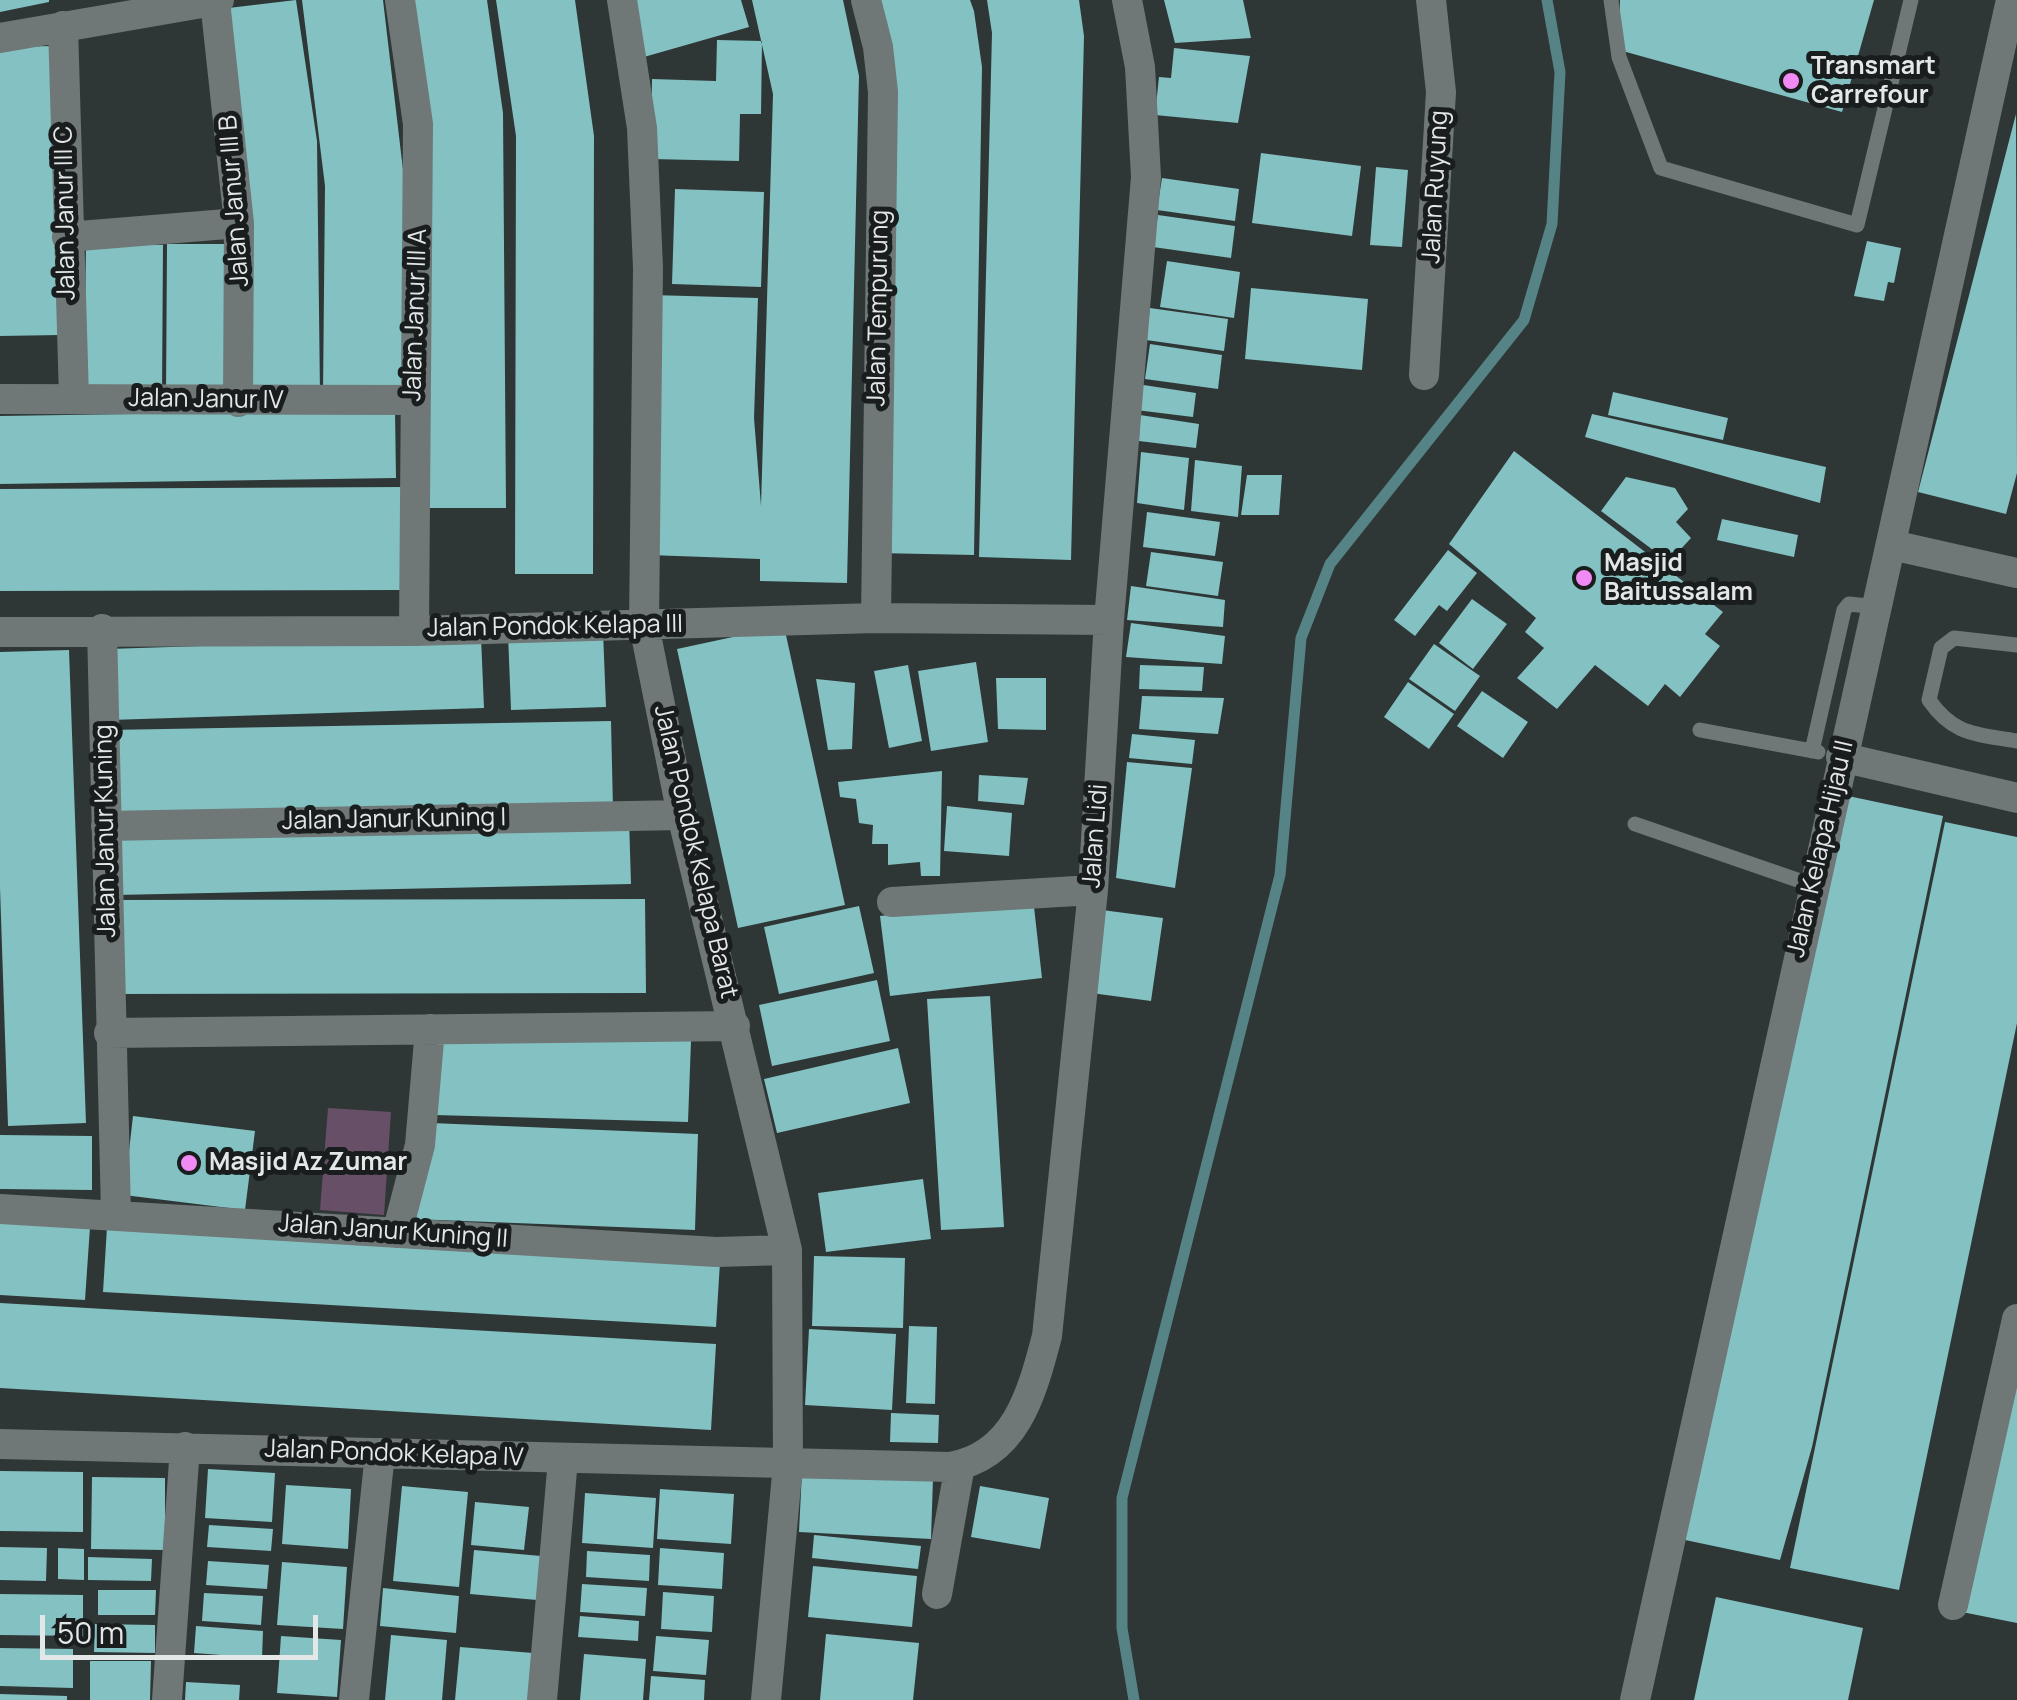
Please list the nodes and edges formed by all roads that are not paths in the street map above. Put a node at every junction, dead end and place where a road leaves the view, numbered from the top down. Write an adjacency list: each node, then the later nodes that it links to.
1 (217, 0): 10 (street); 12 (street, Jalan Janur III B)
2 (400, 0): 17 (street, Jalan Janur III A)
3 (622, 0): 23 (street, Jalan Pondok Kelapa Barat)
4 (866, 0): 21 (street, Jalan Tempurung)
5 (1127, 0): 22 (street, Jalan Lidi)
6 (1432, 0): 14 (street, Jalan Ruyung)
7 (1612, 0): 8 (lane)
8 (1912, 0)
9 (2012, 0): 19 (street, Jalan Kelapa Hijau II)
10 (63, 26): 11 (street); 13 (street, Jalan Janur III C)
11 (0, 38)
12 (239, 223): 13 (street); 18 (street, Jalan Janur III B)
13 (67, 236): 15 (street, Jalan Janur III C)
14 (1424, 375)
15 (74, 398): 16 (street, Jalan Janur IV); 18 (street, Jalan Janur IV)
16 (0, 399)
17 (413, 400): 18 (street, Jalan Janur IV); 25 (street, Jalan Janur III A)
18 (238, 402)
19 (1892, 545): 20 (street); 30 (street, Jalan Kelapa Hijau II)
20 (2017, 573)
21 (876, 618): 22 (street, Jalan Pondok Kelapa III); 23 (street, Jalan Pondok Kelapa III)
22 (1109, 620): 36 (street, Jalan Lidi)
23 (644, 626): 25 (street, Jalan Pondok Kelapa III); 32 (street, Jalan Pondok Kelapa Barat)
24 (102, 629): 25 (street, Jalan Pondok Kelapa III); 26 (street, Jalan Pondok Kelapa III); 34 (street, Jalan Janur Kuning)
25 (414, 631)
26 (0, 632)
27 (2017, 645): 29 (lane)
28 (1700, 730): 30 (lane)
29 (2017, 740)
30 (1827, 754): 31 (street); 35 (street, Jalan Kelapa Hijau II)
31 (2017, 798)
32 (682, 814): 34 (street, Jalan Janur Kuning I); 38 (street, Jalan Pondok Kelapa Barat)
33 (1635, 824): 35 (lane)
34 (106, 826): 40 (street, Jalan Janur Kuning)
35 (1812, 884): 58 (street, Jalan Kelapa Hijau II)
36 (1092, 890): 37 (street); 51 (street, Jalan Lidi)
37 (892, 902)
38 (735, 1026): 39 (street); 44 (street, Jalan Pondok Kelapa Barat)
39 (430, 1029): 40 (street); 43 (street)
40 (108, 1033): 42 (street, Jalan Janur Kuning)
41 (0, 1209): 42 (street, Jalan Janur Kuning II)
42 (116, 1214): 43 (street, Jalan Janur Kuning II)
43 (398, 1234): 44 (street, Jalan Janur Kuning II)
44 (787, 1250): 50 (street, Jalan Pondok Kelapa Barat)
45 (2017, 1319): 53 (street)
46 (0, 1444): 47 (street, Jalan Pondok Kelapa IV)
47 (185, 1447): 48 (street, Jalan Pondok Kelapa IV); 54 (street)
48 (380, 1453): 49 (street, Jalan Pondok Kelapa IV); 55 (street)
49 (562, 1459): 50 (street, Jalan Pondok Kelapa IV); 56 (street)
50 (788, 1464): 51 (street); 57 (street, Jalan Pondok Kelapa Barat)
51 (960, 1465): 52 (street)
52 (937, 1594)
53 (1953, 1604)
54 (168, 1700)
55 (354, 1700)
56 (542, 1700)
57 (766, 1700)
58 (1634, 1700)

